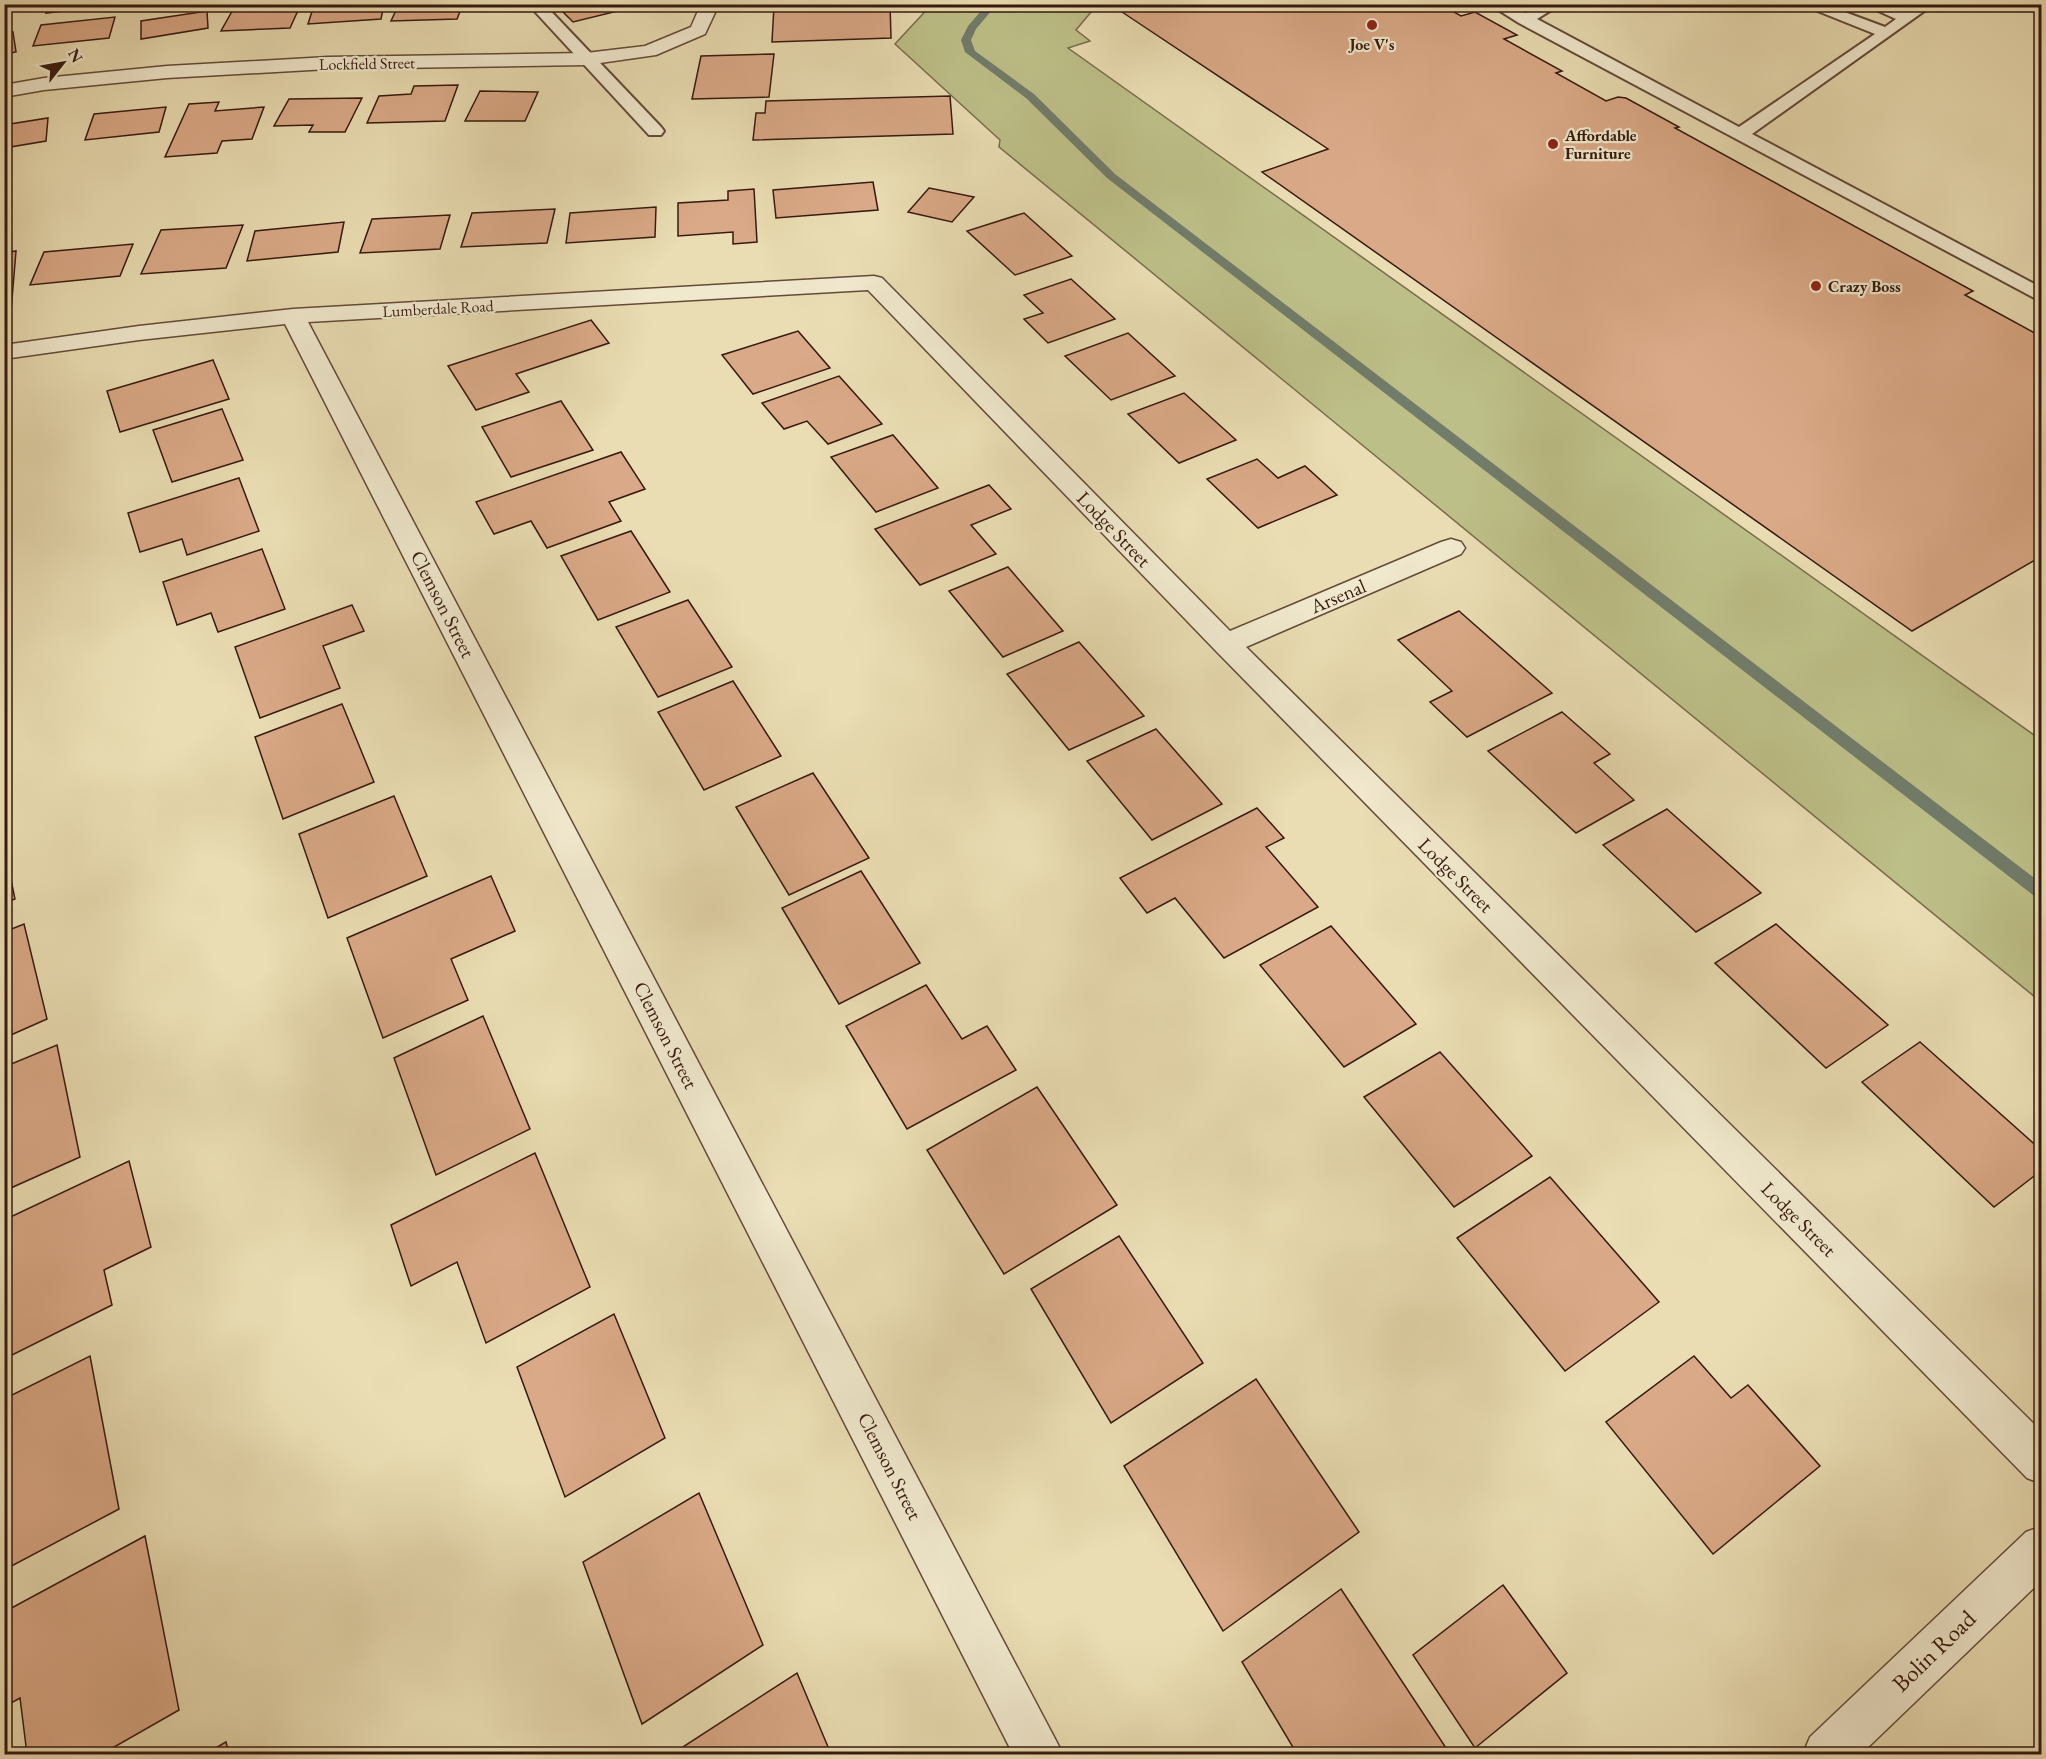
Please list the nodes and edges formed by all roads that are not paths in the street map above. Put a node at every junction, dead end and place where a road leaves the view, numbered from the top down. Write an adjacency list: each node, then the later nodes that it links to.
1 (535, 4): 11 (lane)
2 (710, 4): 11 (street, Lockfield Street)
3 (1496, 4): 9 (lane)
4 (1554, 4): 9 (lane)
5 (1807, 4): 10 (lane)
6 (1870, 4): 8 (lane)
7 (1927, 4): 8 (lane)
8 (1908, 18): 10 (lane)
9 (1524, 20): 14 (lane)
10 (1887, 33): 14 (lane)
11 (586, 59): 12 (street, Lockfield Street); 13 (lane)
12 (4, 91)
13 (655, 131)
14 (1740, 134): 16 (lane)
15 (874, 283): 17 (street, Lumberdale Road); 20 (street, Lodge Street)
16 (2042, 296)
17 (293, 316): 18 (street, Lumberdale Road); 23 (street, Clemson Street)
18 (4, 352)
19 (1451, 548): 20 (street, Arsenal)
20 (1226, 644): 21 (street, Lodge Street)
21 (2042, 1463)
22 (2042, 1548): 24 (street, Bolin Road)
23 (1039, 1755)
24 (1827, 1755)

